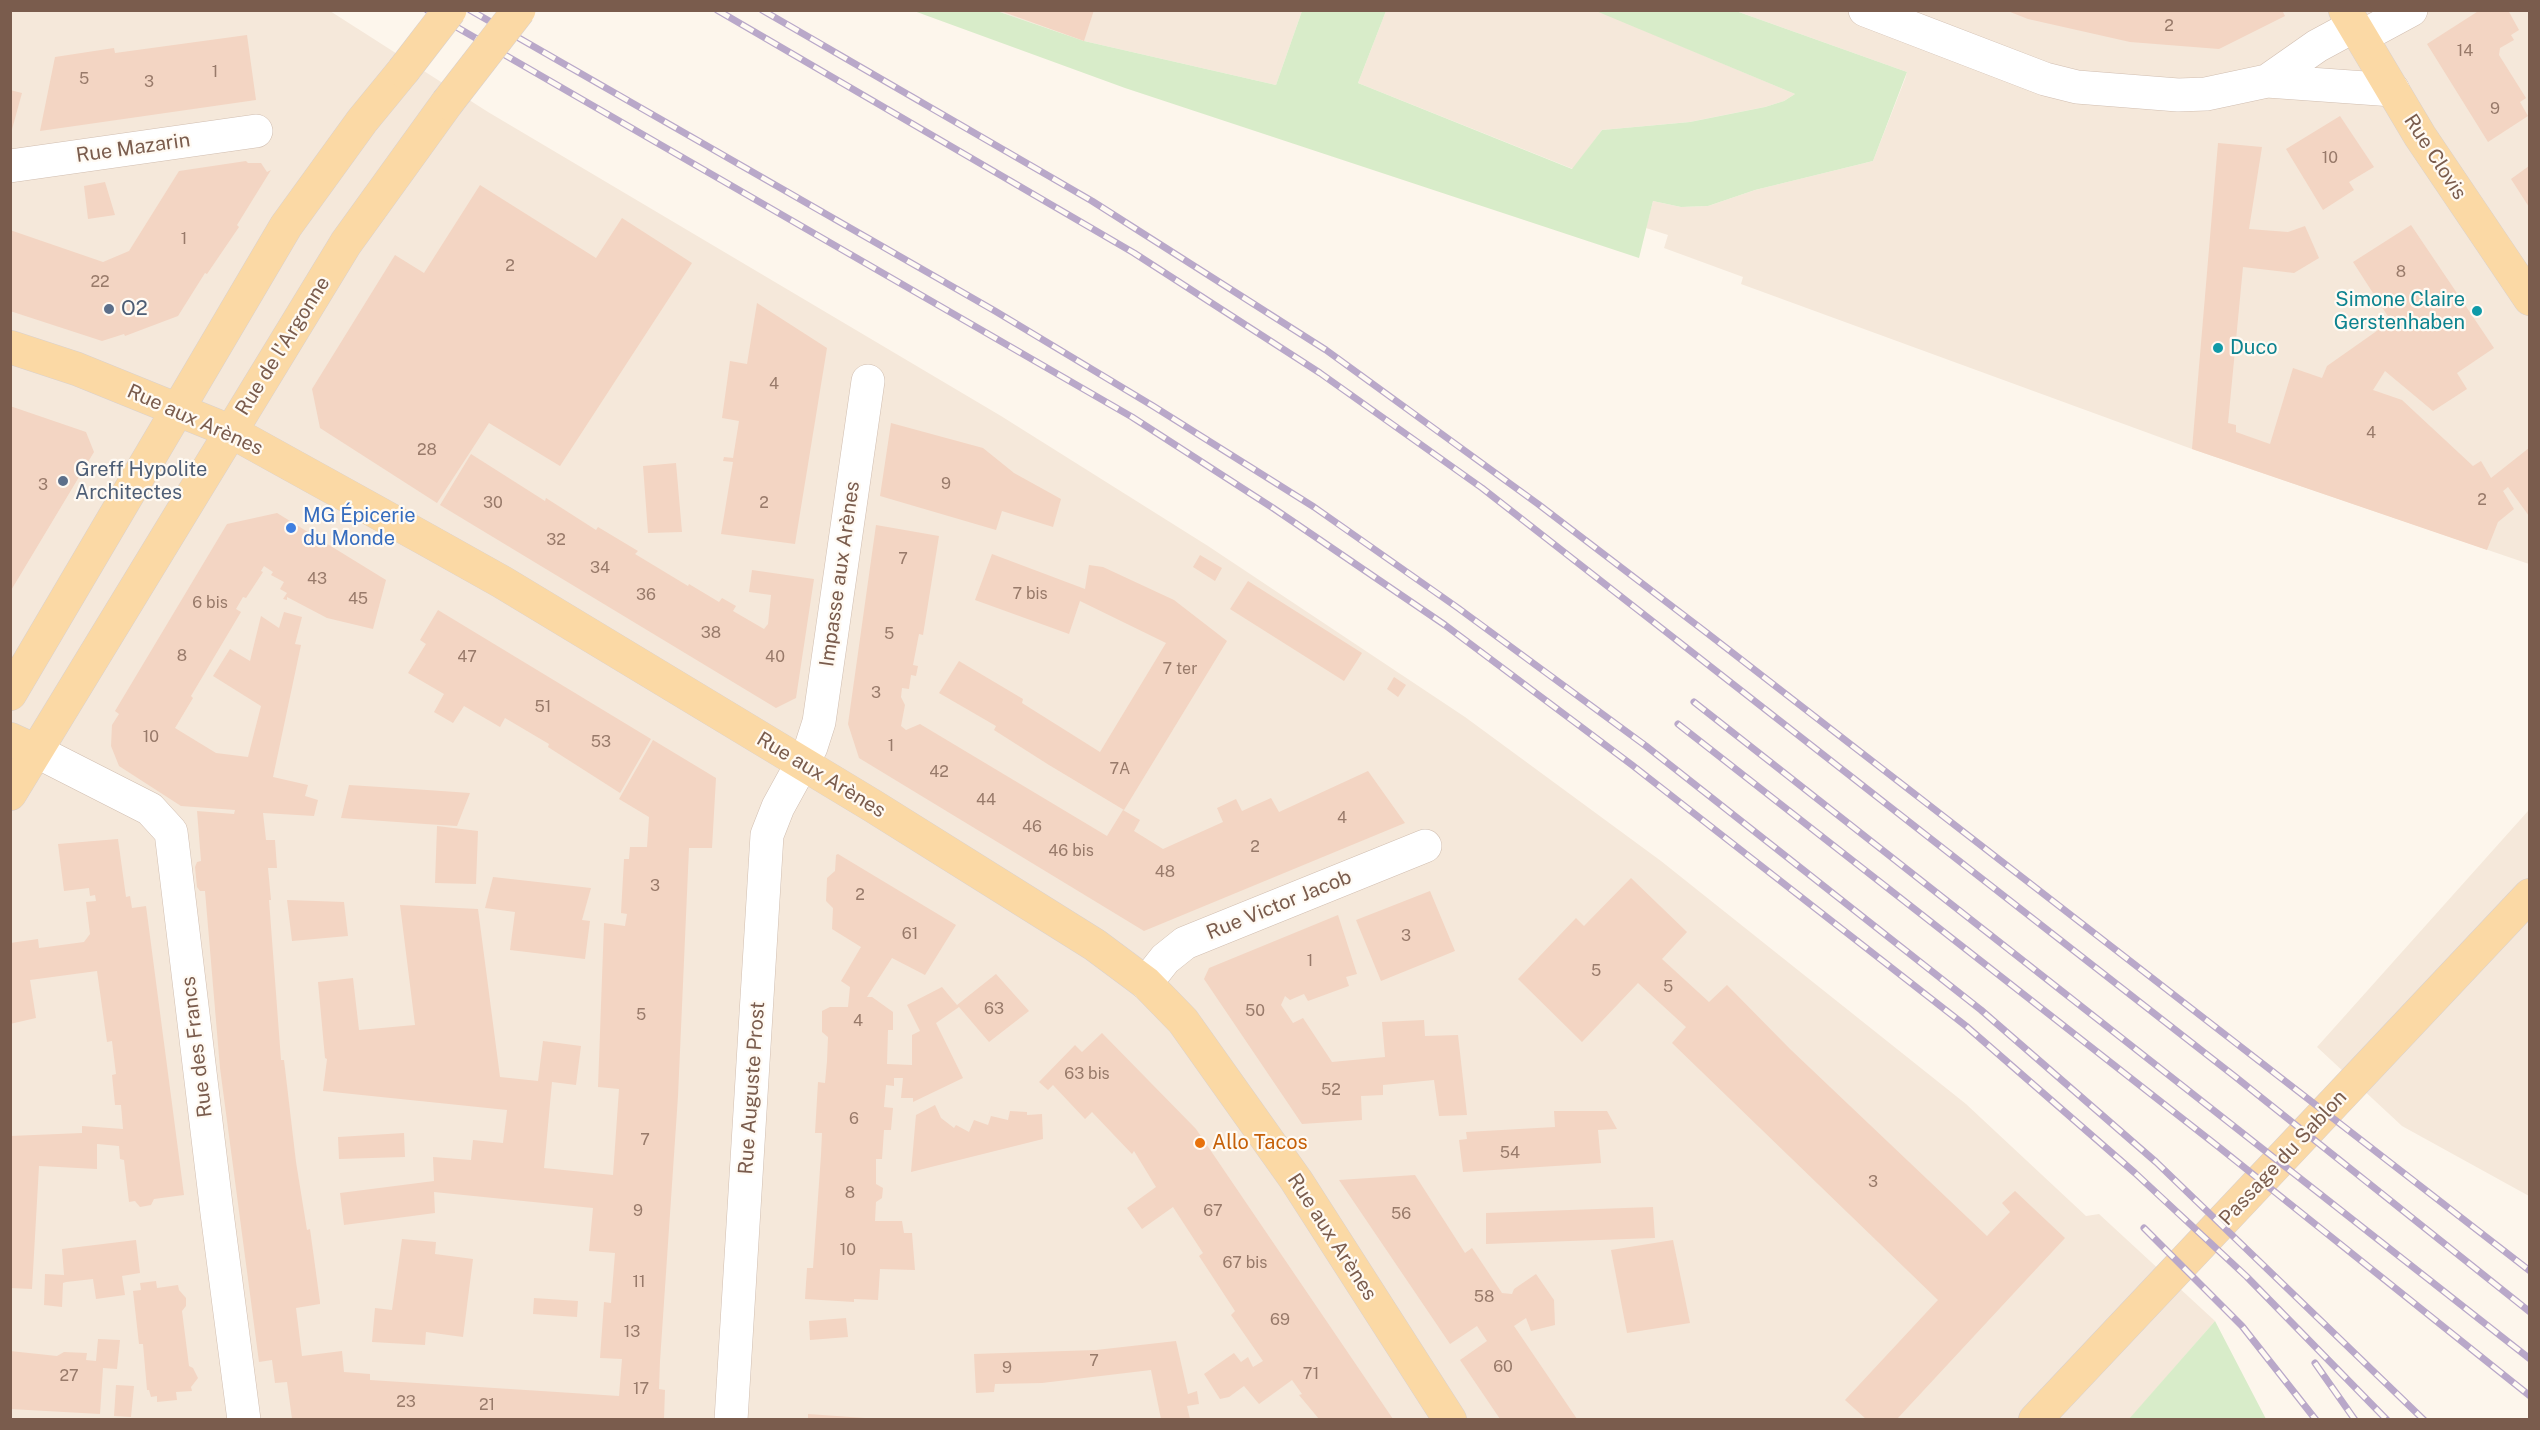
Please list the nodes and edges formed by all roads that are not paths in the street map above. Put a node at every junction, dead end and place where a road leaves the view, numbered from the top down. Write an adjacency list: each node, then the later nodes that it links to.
1 (450, 10): 13 (main road, bridge)
2 (519, 10): 14 (main road, Rue de l'Argonne, bridge)
3 (1865, 10): 6 (street)
4 (2411, 10): 5 (street)
5 (2353, 24): 6 (street); 7 (main road, Rue Clovis)
6 (2267, 81): 7 (street)
7 (2393, 90): 10 (main road, Rue Clovis)
8 (256, 131): 9 (street, Rue Mazarin)
9 (10, 166)
10 (2529, 299)
11 (10, 347): 13 (main road, Rue aux Arènes)
12 (868, 381): 17 (street, Impasse aux Arènes)
13 (177, 409): 14 (main road, Rue aux Arènes); 15 (main road)
14 (230, 431): 16 (main road, Rue de l'Argonne); 17 (main road, Rue aux Arènes)
15 (10, 694)
16 (23, 745): 18 (main road, Rue de l'Argonne); 22 (street, Rue des Francs)
17 (802, 765): 21 (main road, Rue aux Arènes); 23 (street, Rue Auguste Prost)
18 (10, 794)
19 (1425, 846): 21 (street, Rue Victor Jacob)
20 (2529, 895): 25 (main road, Passage du Sablon)
21 (1146, 983): 24 (main road, Rue aux Arènes)
22 (244, 1419)
23 (731, 1419)
24 (1450, 1419)
25 (2035, 1419)

